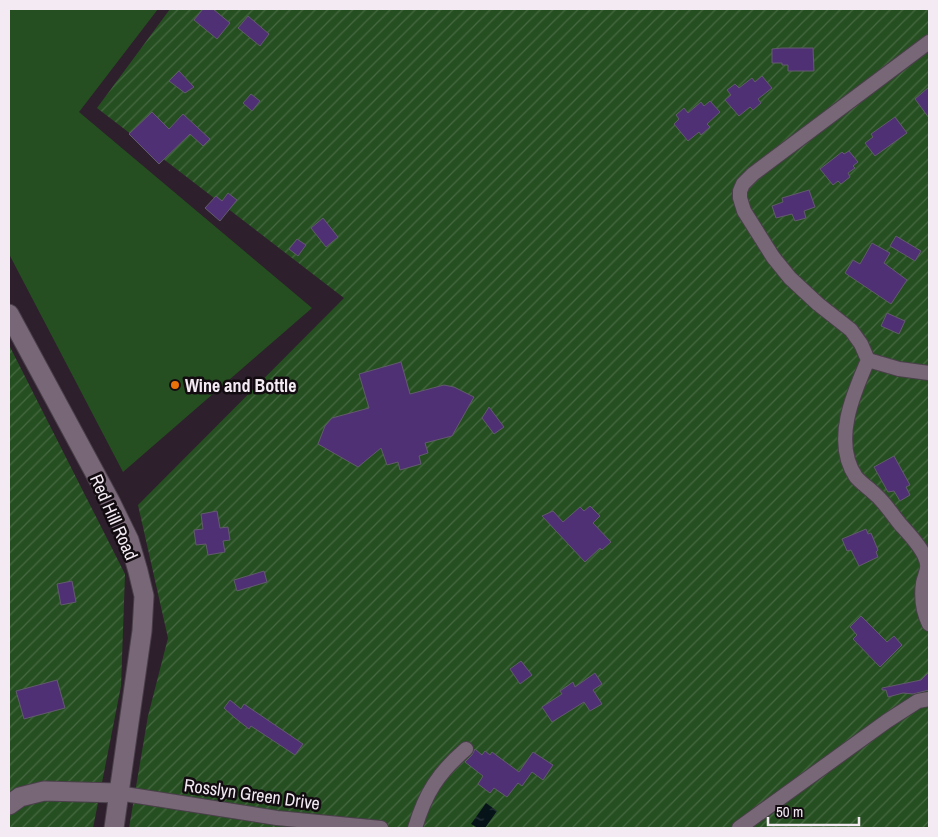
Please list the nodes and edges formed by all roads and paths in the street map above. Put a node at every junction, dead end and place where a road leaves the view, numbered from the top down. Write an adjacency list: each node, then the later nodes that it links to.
1 (929, 42): 3 (street)
2 (9, 314): 8 (main road, Red Hill Road)
3 (868, 360): 4 (street); 5 (street)
4 (929, 372)
5 (929, 624)
6 (929, 698): 14 (street)
7 (466, 750): 13 (street)
8 (118, 793): 9 (main road); 10 (street, Rosslyn Green Drive); 11 (main road, Red Hill Road)
9 (9, 805)
10 (276, 823): 12 (street, Rosslyn Green Drive)
11 (114, 828)
12 (381, 828)
13 (415, 828)
14 (739, 828)

